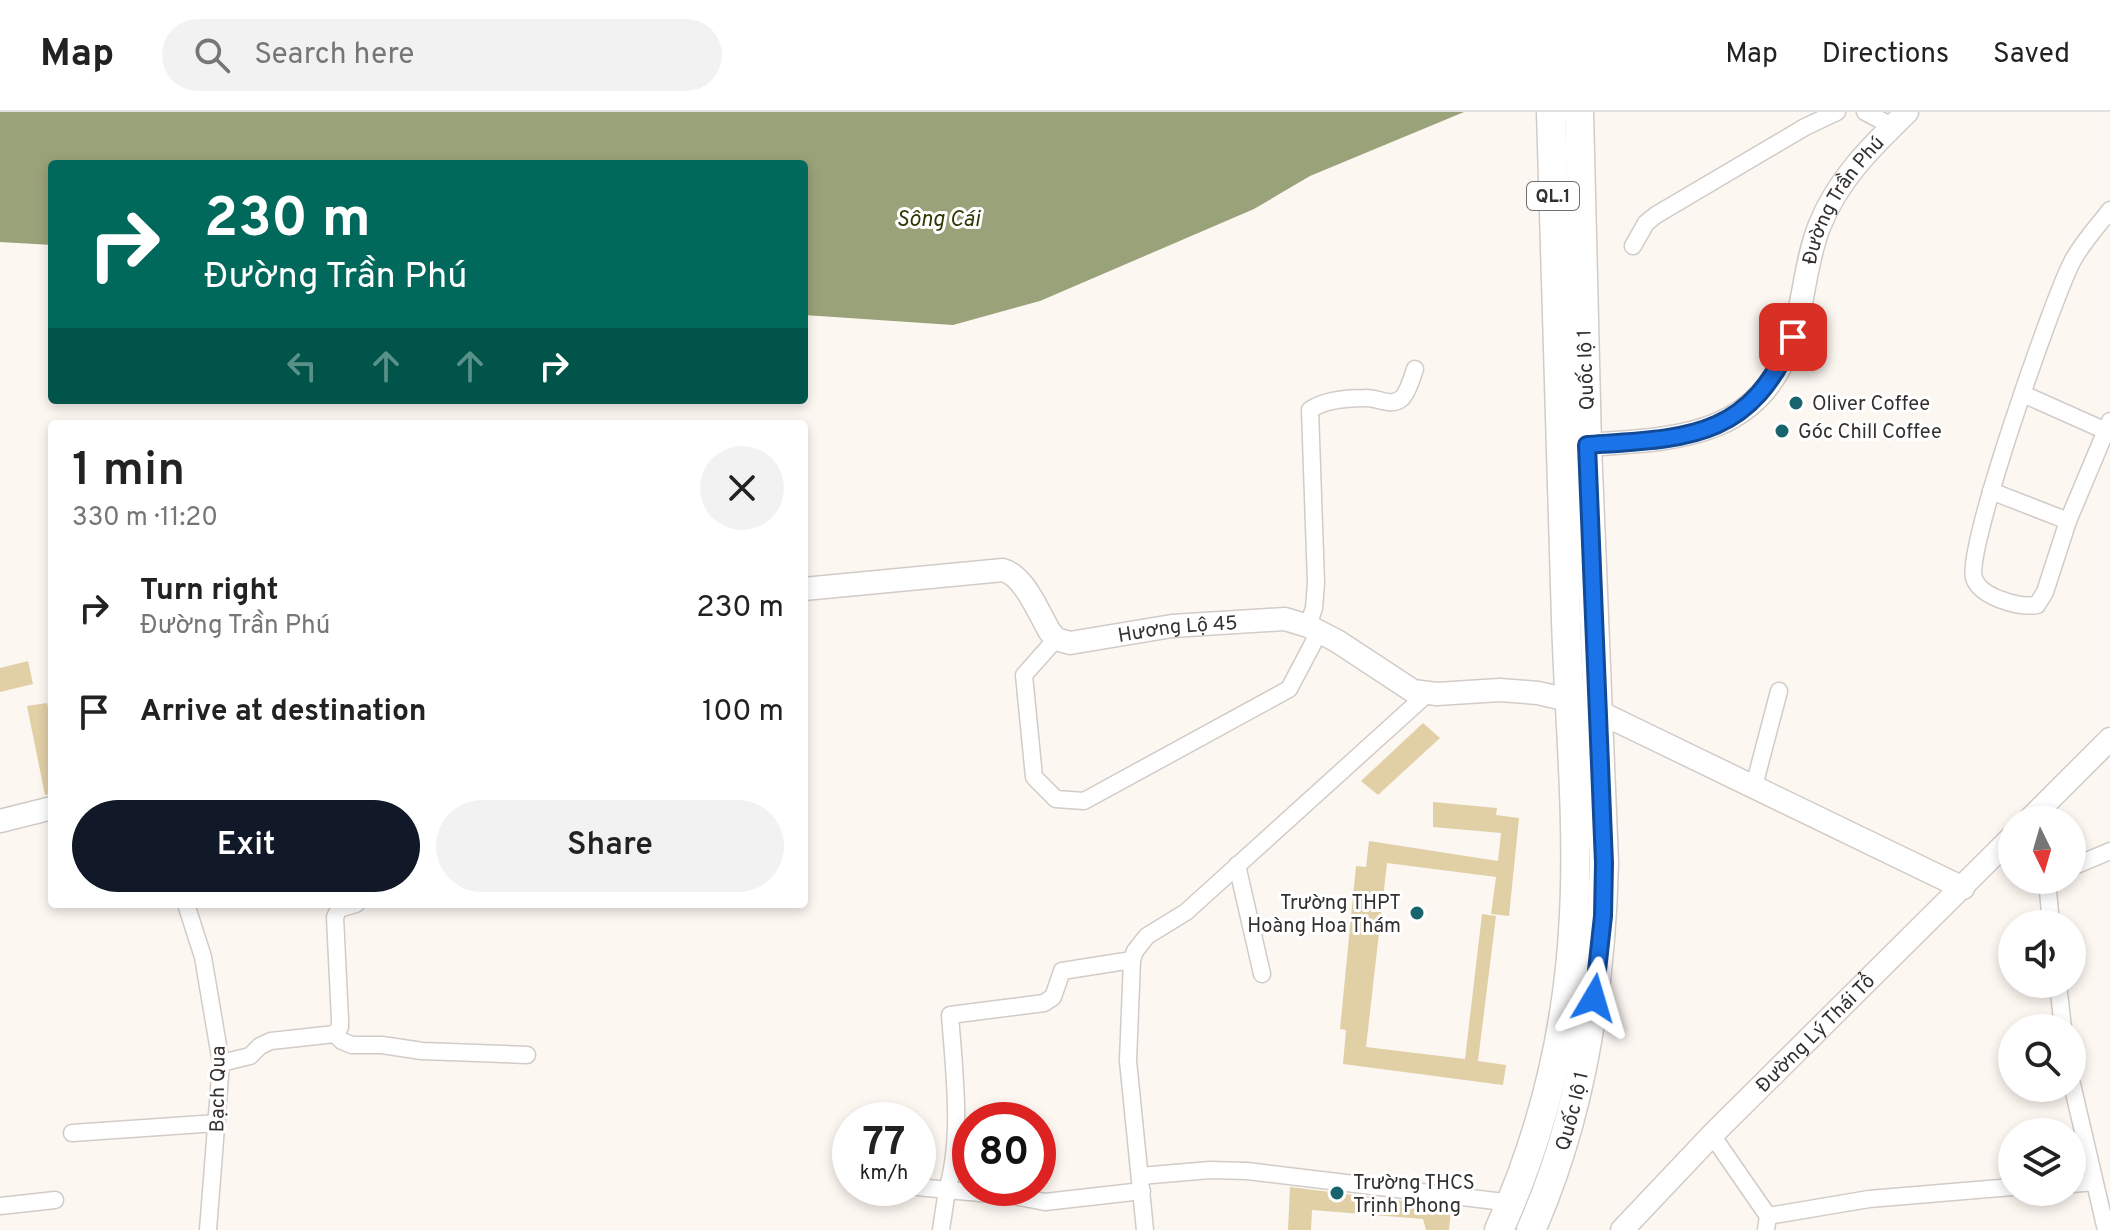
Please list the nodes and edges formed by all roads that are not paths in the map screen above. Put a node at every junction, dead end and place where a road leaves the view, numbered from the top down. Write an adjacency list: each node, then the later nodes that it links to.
1 (1551, 112): 21 (highway, Quốc lộ 1 / QL.1)
2 (1579, 112): 13 (highway, Quốc lộ 1 / QL.1)
3 (1837, 112): 9 (street)
4 (1865, 112): 5 (street)
5 (1900, 119): 13 (street, Đường Trần Phú)
6 (2110, 210): 7 (street)
7 (2093, 231): 8 (street); 11 (street)
8 (2110, 241)
9 (1633, 246)
10 (1415, 369): 17 (street)
11 (2023, 394): 12 (street); 14 (street)
12 (2108, 426): 15 (street)
13 (1587, 445): 22 (highway, Quốc lộ 1 / QL.1)
14 (1991, 491): 15 (street); 15 (street)
15 (2068, 521)
16 (808, 589): 18 (street)
17 (1313, 629): 18 (street, Hương Lộ 45); 18 (street); 20 (street, Hương Lộ 45)
18 (1056, 639)
19 (1779, 691): 24 (street)
20 (1427, 694): 21 (street, Hương Lộ 45); 31 (street)
21 (1568, 700): 22 (street, Hương Lộ 45); 51 (highway, Quốc lộ 1 / QL.1)
22 (1599, 712): 24 (street, Hương Lộ 45); 58 (highway, Quốc lộ 1 / QL.1)
23 (2110, 739): 25 (street)
24 (1754, 786): 32 (street, Hương Lộ 45)
25 (2043, 806)
26 (48, 809): 27 (street)
27 (0, 821)
28 (2110, 851): 30 (street)
29 (1998, 852): 32 (street, Đường Lý Thái Tổ)
30 (2086, 861)
31 (1237, 865): 35 (street); 36 (street)
32 (1963, 888): 43 (street, Đường Lý Thái Tổ)
33 (187, 908): 39 (street, Bạch Qua)
34 (342, 908): 37 (street)
35 (1132, 960): 45 (street); 49 (street)
36 (1262, 974)
37 (335, 1034): 38 (street); 39 (street)
38 (527, 1055)
39 (221, 1063): 41 (street, Bạch Qua)
40 (2076, 1102): 44 (street)
41 (217, 1123): 42 (street); 54 (street, Bạch Qua)
42 (72, 1133)
43 (1712, 1135): 53 (street); 59 (street, Đường Lý Thái Tổ)
44 (2094, 1182): 46 (street); 60 (street)
45 (1141, 1183): 49 (street); 51 (street); 56 (street)
46 (2086, 1183)
47 (1998, 1188): 53 (street)
48 (936, 1189): 49 (street)
49 (947, 1190): 55 (street)
50 (55, 1200): 52 (street)
51 (1512, 1203): 57 (highway, Quốc lộ 1 / QL.1)
52 (0, 1206)
53 (1767, 1223)
54 (208, 1230)
55 (941, 1230)
56 (1145, 1230)
57 (1499, 1230)
58 (1531, 1230)
59 (1622, 1230)
60 (2106, 1230)

